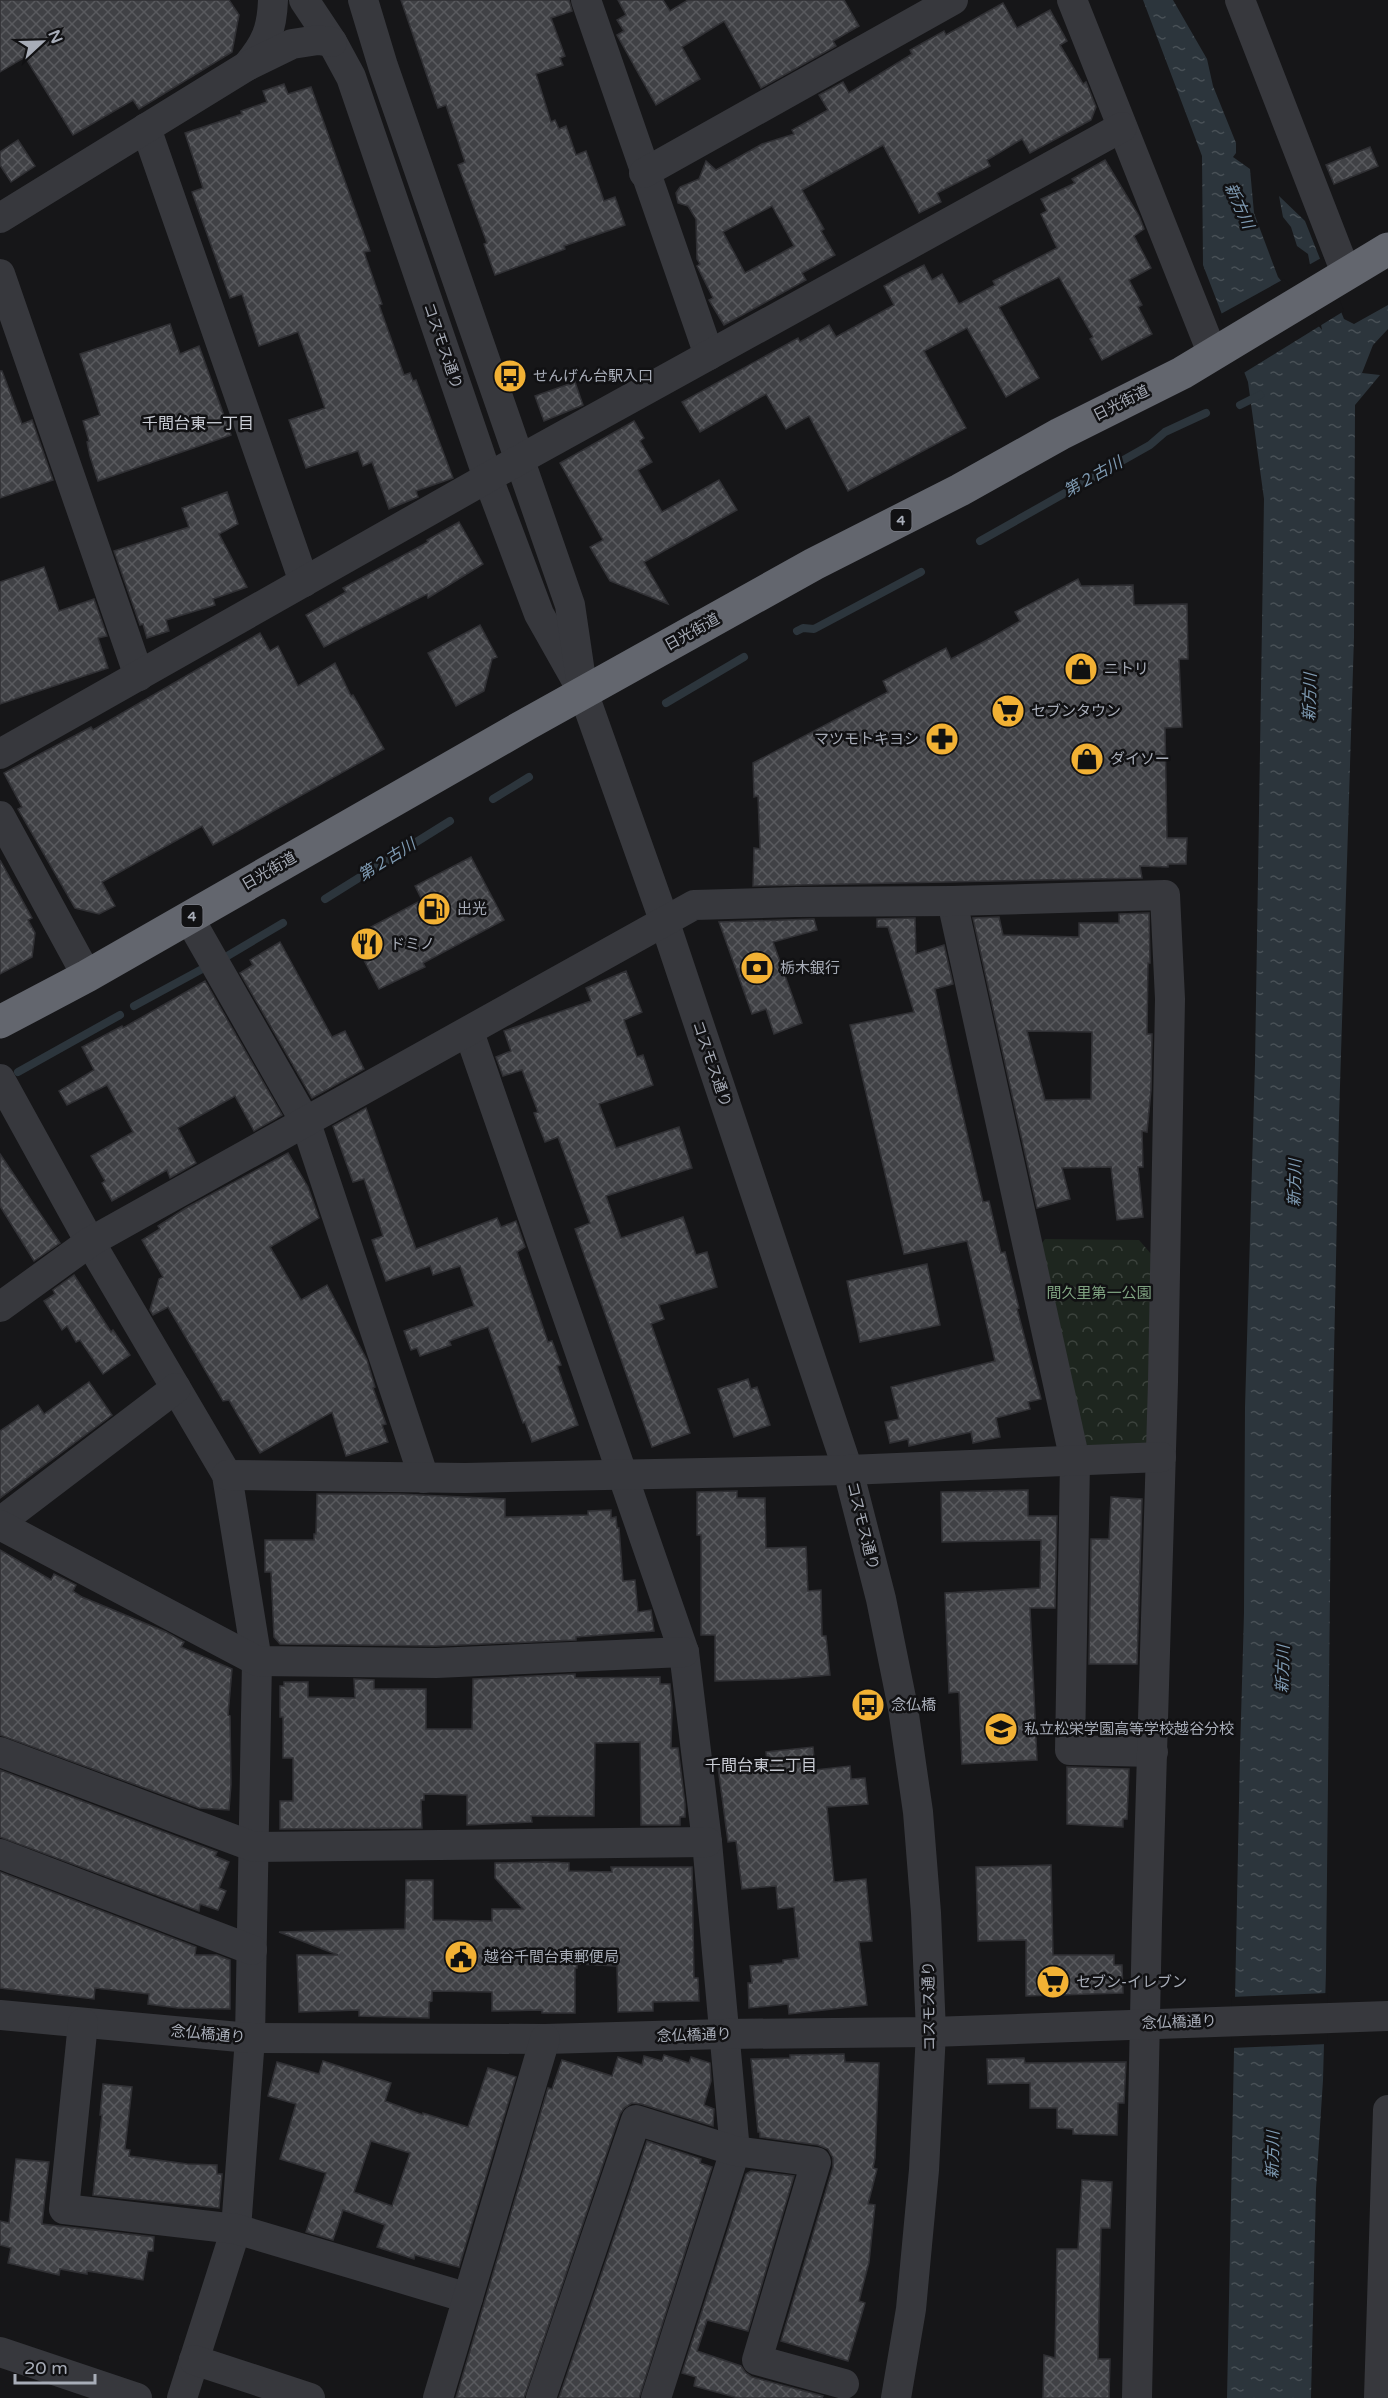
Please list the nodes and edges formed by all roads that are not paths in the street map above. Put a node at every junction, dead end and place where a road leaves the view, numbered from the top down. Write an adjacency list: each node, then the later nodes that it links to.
1 (273, 0): 9 (street)
2 (304, 0): 8 (street, コスモス通り)
3 (363, 0): 19 (street, コスモス通り)
4 (586, 0): 12 (street)
5 (953, 0): 12 (street)
6 (1072, 0): 10 (street)
7 (1240, 0): 16 (street)
8 (332, 42): 9 (street); 20 (street, コスモス通り)
9 (247, 66): 11 (street)
10 (1122, 127): 17 (street); 18 (street)
11 (146, 128): 13 (street); 21 (street)
12 (644, 173): 18 (street)
13 (0, 218)
14 (1388, 249): 16 (highway, 日光街道 / 4)
15 (0, 274): 22 (street)
16 (1342, 276): 17 (highway, 日光街道 / 4)
17 (1217, 352): 23 (highway, 日光街道 / 4)
18 (709, 355): 19 (street)
19 (519, 460): 20 (street); 23 (street, コスモス通り)
20 (488, 478): 21 (street); 23 (street, コスモス通り)
21 (304, 582): 22 (street)
22 (139, 676): 24 (street)
23 (583, 693): 27 (highway, 日光街道 / 4); 28 (street, コスモス通り)
24 (0, 754)
25 (0, 816): 29 (street)
26 (952, 901): 28 (street); 37 (street); 38 (street)
27 (189, 918): 29 (highway, 日光街道 / 4); 33 (street)
28 (664, 920): 31 (street); 39 (street, コスモス通り)
29 (87, 976): 30 (highway, 日光街道 / 4)
30 (0, 1022)
31 (469, 1032): 33 (street); 40 (street)
32 (0, 1079): 34 (street)
33 (306, 1123): 34 (street); 42 (street)
34 (90, 1242): 35 (street); 36 (street)
35 (0, 1306)
36 (176, 1388): 41 (street); 43 (street)
37 (1161, 1457): 38 (street); 47 (street)
38 (1076, 1461): 39 (street); 47 (street)
39 (848, 1470): 40 (street); 56 (street, コスモス通り)
40 (621, 1474): 42 (street); 44 (street)
41 (227, 1475): 42 (street); 45 (street)
42 (424, 1479)
43 (0, 1523): 45 (street)
44 (684, 1652): 45 (street); 48 (street)
45 (257, 1661): 49 (street)
46 (0, 1752): 49 (street)
47 (1153, 1752): 55 (street)
48 (707, 1842): 49 (street); 57 (street)
49 (255, 1847): 51 (street)
50 (0, 1854): 51 (street)
51 (252, 1950): 58 (street)
52 (0, 2015): 54 (street, 念仏橋通り)
53 (1378, 2017): 55 (street, 念仏橋通り)
54 (83, 2023): 58 (street, 念仏橋通り); 62 (street)
55 (1146, 2023): 56 (street, 念仏橋通り); 74 (street)
56 (931, 2032): 57 (street, 念仏橋通り); 73 (street, コスモス通り)
57 (724, 2034): 59 (street, 念仏橋通り); 61 (street)
58 (250, 2038): 59 (street, 念仏橋通り); 62 (street)
59 (545, 2039): 63 (street)
60 (1388, 2126): 75 (street)
61 (735, 2151): 66 (street); 71 (street); 72 (street)
62 (236, 2229): 63 (street); 65 (street)
63 (468, 2298): 70 (street)
64 (0, 2352): 67 (street)
65 (194, 2360): 68 (street); 69 (street)
66 (844, 2384)
67 (137, 2398)
68 (182, 2398)
69 (310, 2398)
70 (438, 2398)
71 (541, 2398)
72 (656, 2398)
73 (896, 2398)
74 (1137, 2398)
75 (1379, 2398)

